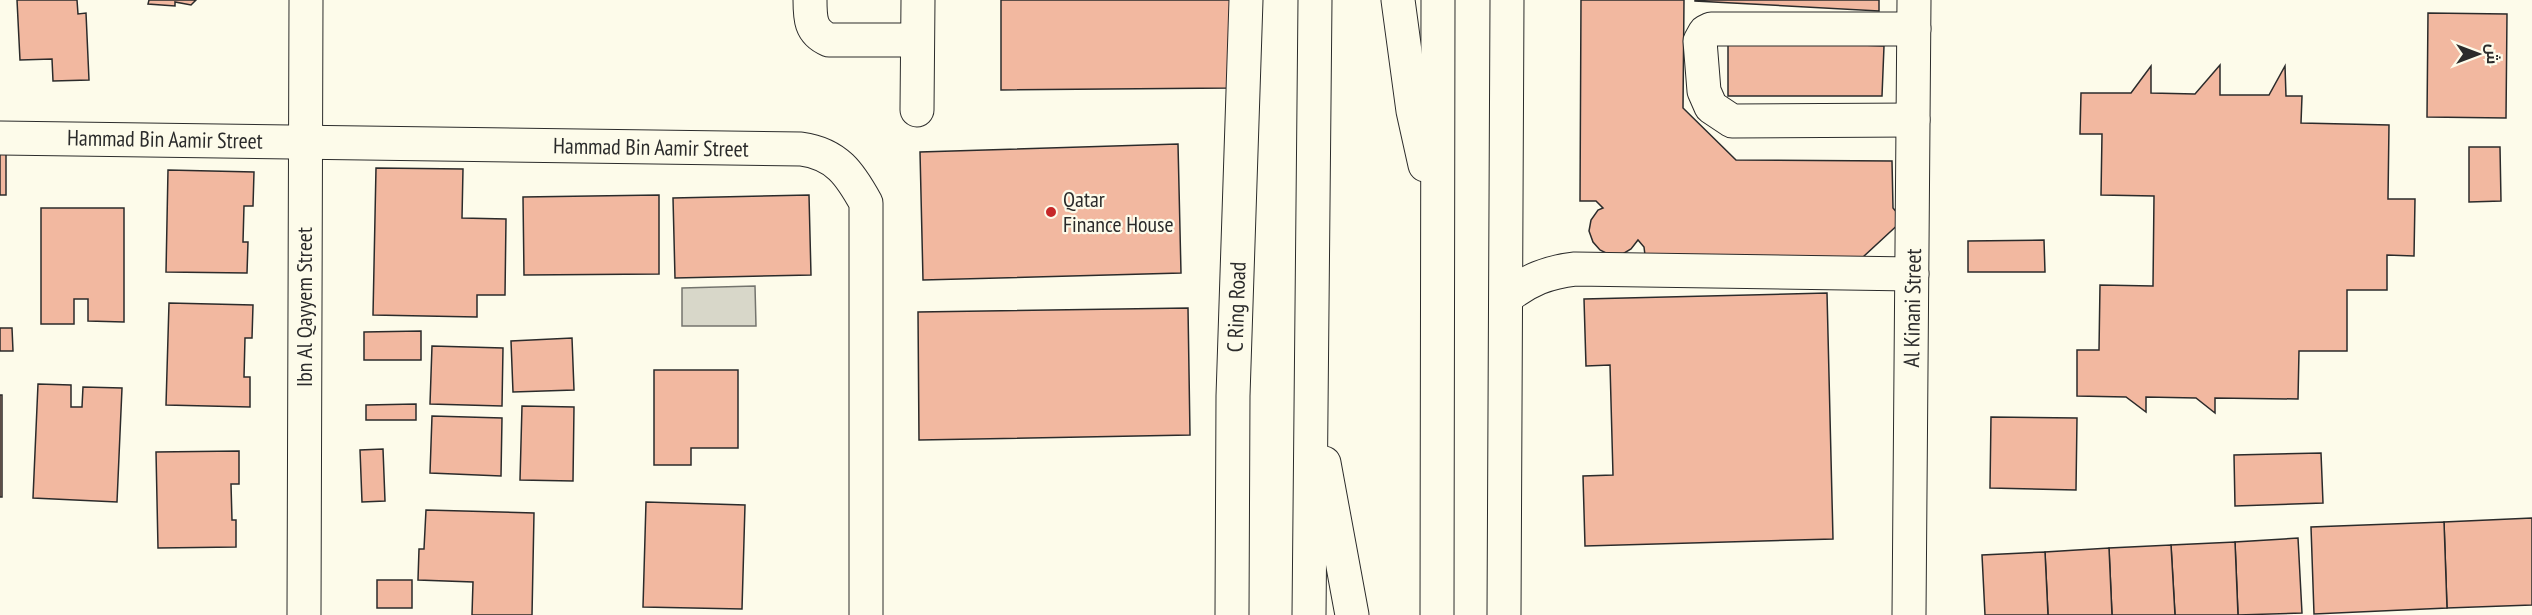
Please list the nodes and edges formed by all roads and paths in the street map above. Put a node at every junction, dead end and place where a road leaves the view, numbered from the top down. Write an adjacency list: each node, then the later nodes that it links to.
1 (306, 0): 16 (main road, Ibn Al Qayyem Street)
2 (810, 0): 11 (main road)
3 (918, 0): 11 (main road)
4 (1246, 0): 23 (main road, C Ring Road)
5 (1315, 0): 20 (main road)
6 (1398, 0): 17 (main road)
7 (1438, 0): 12 (main road)
8 (1448, 0): 12 (main road)
9 (1507, 0): 19 (main road)
10 (1914, 14): 14 (main road, Al Kinani Street); 14 (main road)
11 (917, 40): 13 (main road)
12 (1438, 49): 17 (main road)
13 (917, 110)
14 (1913, 120): 18 (main road, Al Kinani Street)
15 (0, 138): 16 (main road, Hammad Bin Aamir Street)
16 (304, 141): 21 (main road, Ibn Al Qayyem Street); 22 (main road, Hammad Bin Aamir Street)
17 (1439, 231): 26 (main road)
18 (1912, 274): 19 (main road); 28 (main road, Al Kinani Street)
19 (1507, 297): 27 (main road)
20 (1311, 397): 24 (main road); 25 (main road)
21 (304, 615)
22 (866, 615)
23 (1232, 615)
24 (1309, 615)
25 (1352, 615)
26 (1437, 615)
27 (1504, 615)
28 (1909, 615)

